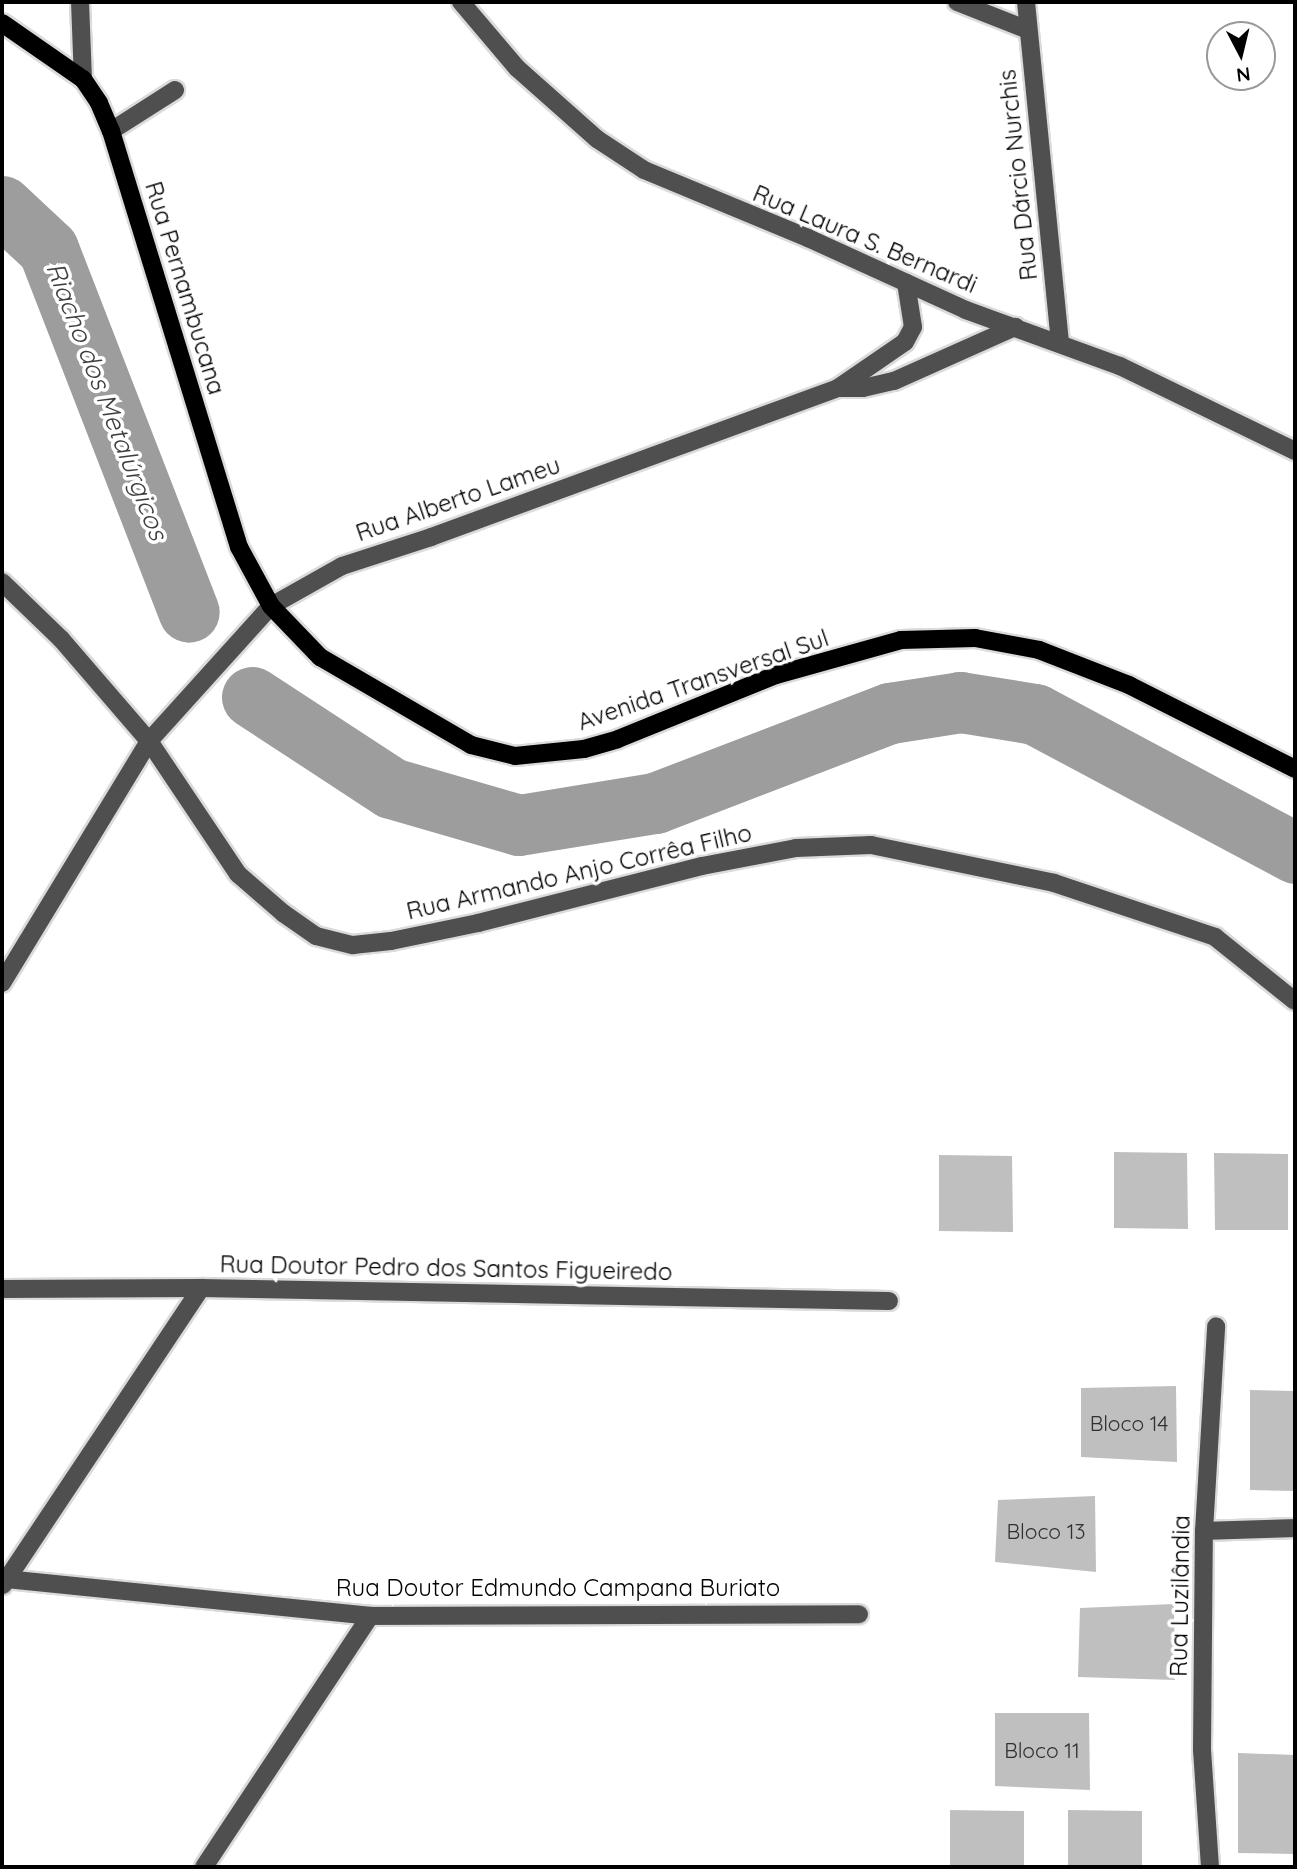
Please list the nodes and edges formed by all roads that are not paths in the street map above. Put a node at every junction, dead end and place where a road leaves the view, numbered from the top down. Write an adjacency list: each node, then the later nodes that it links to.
1 (80, 2): 7 (street)
2 (461, 2): 10 (street, Rua Laura S. Bernardi)
3 (957, 2): 6 (street)
4 (1026, 2): 6 (street, Rua Dárcio Nurchis)
5 (2, 23): 7 (main road, Rua Pernambucana)
6 (1028, 30): 12 (street, Rua Dárcio Nurchis)
7 (83, 79): 9 (main road, Rua Pernambucana)
8 (175, 90): 9 (street)
9 (111, 131): 16 (main road, Rua Pernambucana)
10 (906, 283): 11 (street, Rua Laura S. Bernardi); 13 (street, Rua Alberto Lameu)
11 (1015, 327): 12 (street, Rua Laura S. Bernardi); 13 (street, Rua Alberto Lameu)
12 (1060, 343): 14 (street, Rua Laura S. Bernardi)
13 (838, 388): 16 (street, Rua Alberto Lameu)
14 (1295, 451)
15 (2, 582): 17 (street, Rua Armando Anjo Corrêa Filho)
16 (271, 606): 17 (street, Rua Alberto Lameu); 18 (main road, Avenida Transversal Sul)
17 (149, 741): 19 (street, Rua Alberto Lameu); 20 (street, Rua Armando Anjo Corrêa Filho)
18 (1295, 769)
19 (2, 983)
20 (1295, 1001)
21 (201, 1288): 22 (street, Rua Doutor Pedro dos Santos Figueiredo); 23 (street, Rua Doutor Pedro dos Santos Figueiredo); 27 (street)
22 (2, 1289)
23 (889, 1301)
24 (1216, 1326): 26 (street, Rua Luzilândia)
25 (1295, 1528): 26 (street)
26 (1205, 1531): 31 (street, Rua Luzilândia)
27 (4, 1582): 29 (street, Rua Doutor Edmundo Campana Buriato)
28 (859, 1614): 29 (street, Rua Doutor Edmundo Campana Buriato)
29 (370, 1616): 30 (street)
30 (204, 1867)
31 (1210, 1867)

